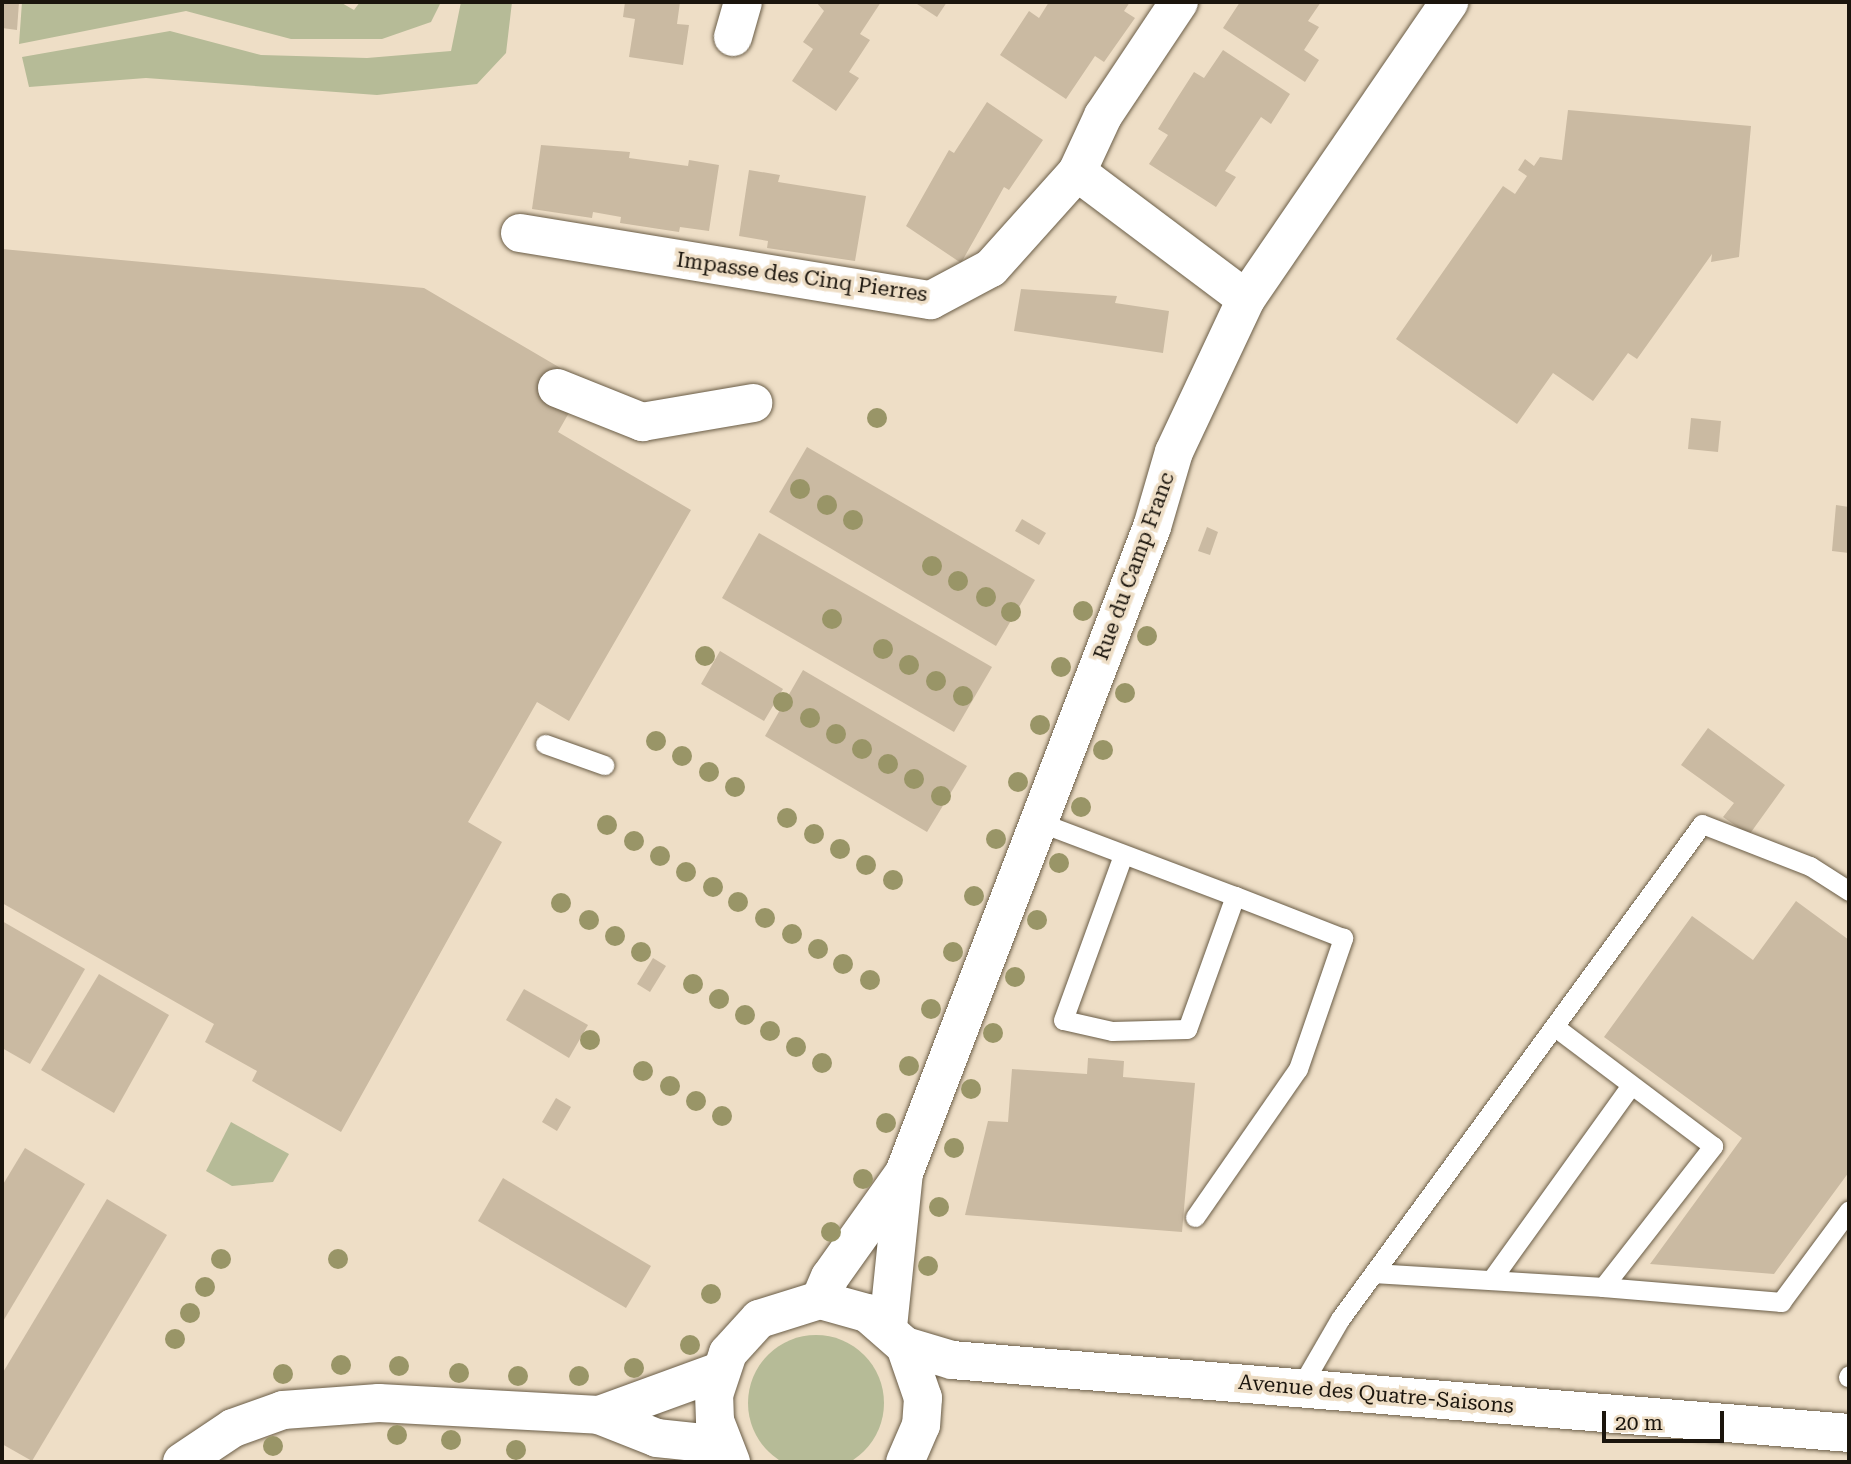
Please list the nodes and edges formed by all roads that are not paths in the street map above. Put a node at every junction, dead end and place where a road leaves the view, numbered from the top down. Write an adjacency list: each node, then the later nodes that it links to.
1 (1179, 2): 3 (street, Impasse des Cinq Pierres)
2 (1449, 2): 5 (street, Rue du Camp Franc)
3 (1077, 172): 4 (street, Impasse des Cinq Pierres); 5 (street)
4 (520, 233)
5 (1246, 299): 10 (street, Rue du Camp Franc)
6 (550, 399): 7 (street)
7 (753, 403)
8 (545, 744): 9 (lane)
9 (604, 765)
10 (1039, 822): 11 (lane); 16 (street, Rue du Camp Franc)
11 (1123, 855): 13 (lane); 13 (lane)
12 (1849, 891): 14 (lane)
13 (1235, 896): 18 (lane)
14 (1555, 1027): 15 (lane); 19 (lane)
15 (1632, 1085): 20 (lane); 21 (lane)
16 (904, 1173): 22 (street, Rue du Camp Franc); 23 (street, Rue du Camp Franc)
17 (1849, 1210): 21 (lane)
18 (1195, 1217)
19 (1374, 1273): 20 (lane); 25 (lane)
20 (1490, 1280): 21 (lane)
21 (1603, 1287)
22 (820, 1300): 23 (street, Avenue des Quatre-Saisons); 24 (street)
23 (896, 1336): 25 (street, Avenue des Quatre-Saisons); 30 (street)
24 (720, 1371): 26 (street); 28 (street)
25 (1300, 1388): 27 (street, Avenue des Quatre-Saisons)
26 (599, 1415): 28 (street); 29 (street)
27 (1849, 1433)
28 (727, 1454)
29 (181, 1462)
30 (905, 1462)

